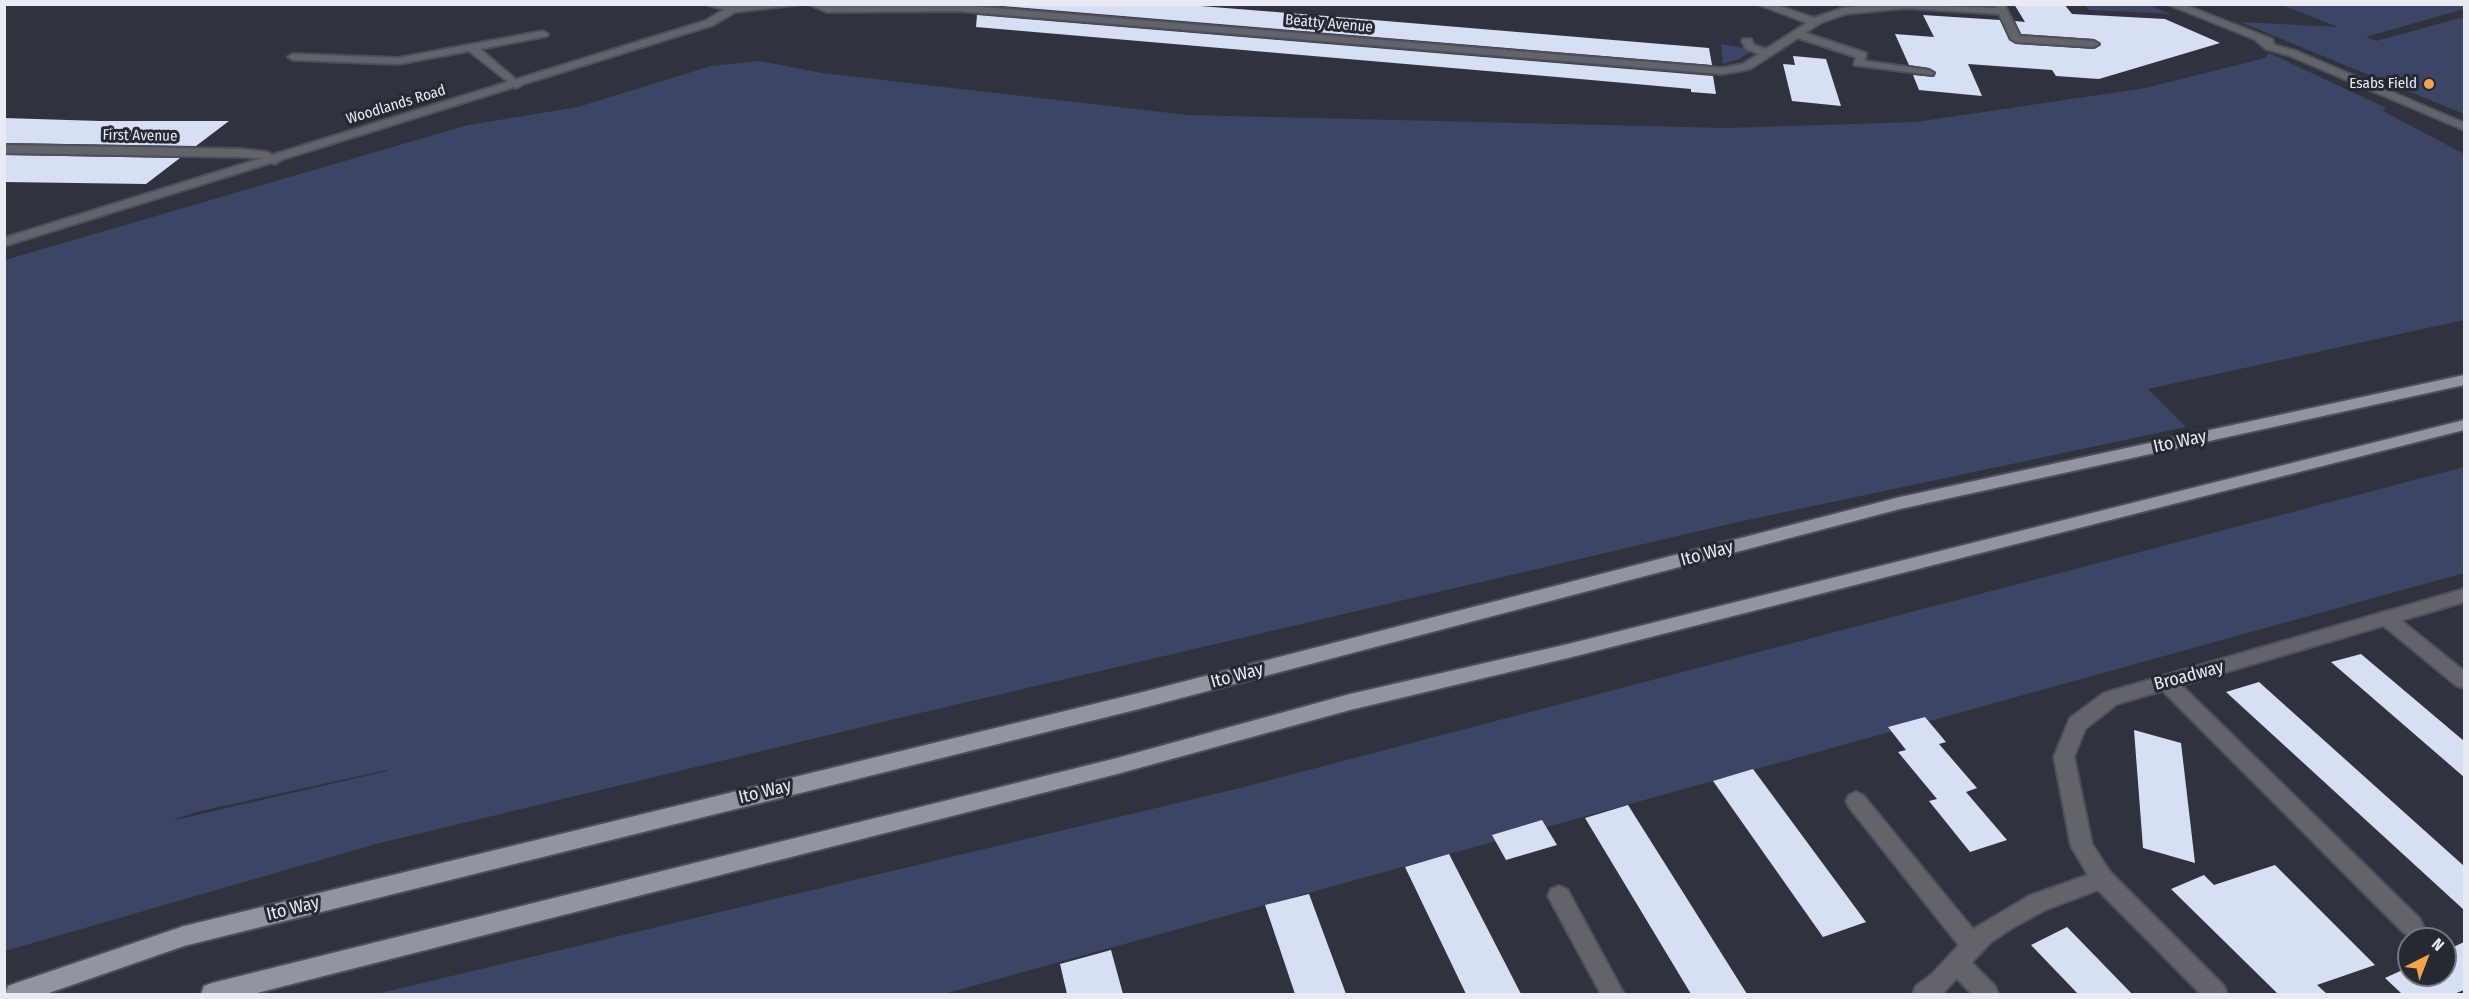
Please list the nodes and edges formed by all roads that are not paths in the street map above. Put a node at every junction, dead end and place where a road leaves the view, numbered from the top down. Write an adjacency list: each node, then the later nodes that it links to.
1 (710, 4): 6 (street)
2 (797, 4): 6 (street, Woodlands Road)
3 (813, 4): 14 (street, Beatty Avenue)
4 (1762, 4): 8 (street)
5 (2172, 4): 18 (street)
6 (734, 7): 17 (street, Woodlands Road)
7 (2001, 8): 8 (street, Beatty Avenue); 12 (street, Beatty Avenue)
8 (1815, 22): 10 (street, Beatty Avenue)
9 (543, 34): 13 (street)
10 (1797, 34): 14 (street, Beatty Avenue); 16 (street)
11 (1747, 41): 14 (street)
12 (2094, 44)
13 (472, 48): 15 (street); 17 (street)
14 (1768, 53)
15 (293, 57)
16 (1929, 72)
17 (516, 85): 20 (street, Woodlands Road)
18 (2464, 127)
19 (4, 149): 20 (street, First Avenue)
20 (275, 160): 21 (street, Woodlands Road)
21 (4, 242)
22 (2464, 380): 34 (main road, Ito Way)
23 (2464, 424): 35 (main road)
24 (2464, 596): 25 (street, Broadway)
25 (2386, 618): 26 (street); 27 (street, Broadway)
26 (2464, 681)
27 (2166, 682): 29 (street, Broadway); 31 (street)
28 (1856, 801): 32 (street)
29 (2102, 879): 32 (street); 39 (street, Broadway)
30 (1559, 896): 36 (street)
31 (2412, 926)
32 (1973, 946): 33 (street)
33 (1958, 963): 37 (street); 38 (street)
34 (16, 994)
35 (212, 994)
36 (1613, 994)
37 (1924, 994)
38 (1987, 994)
39 (2216, 994)

